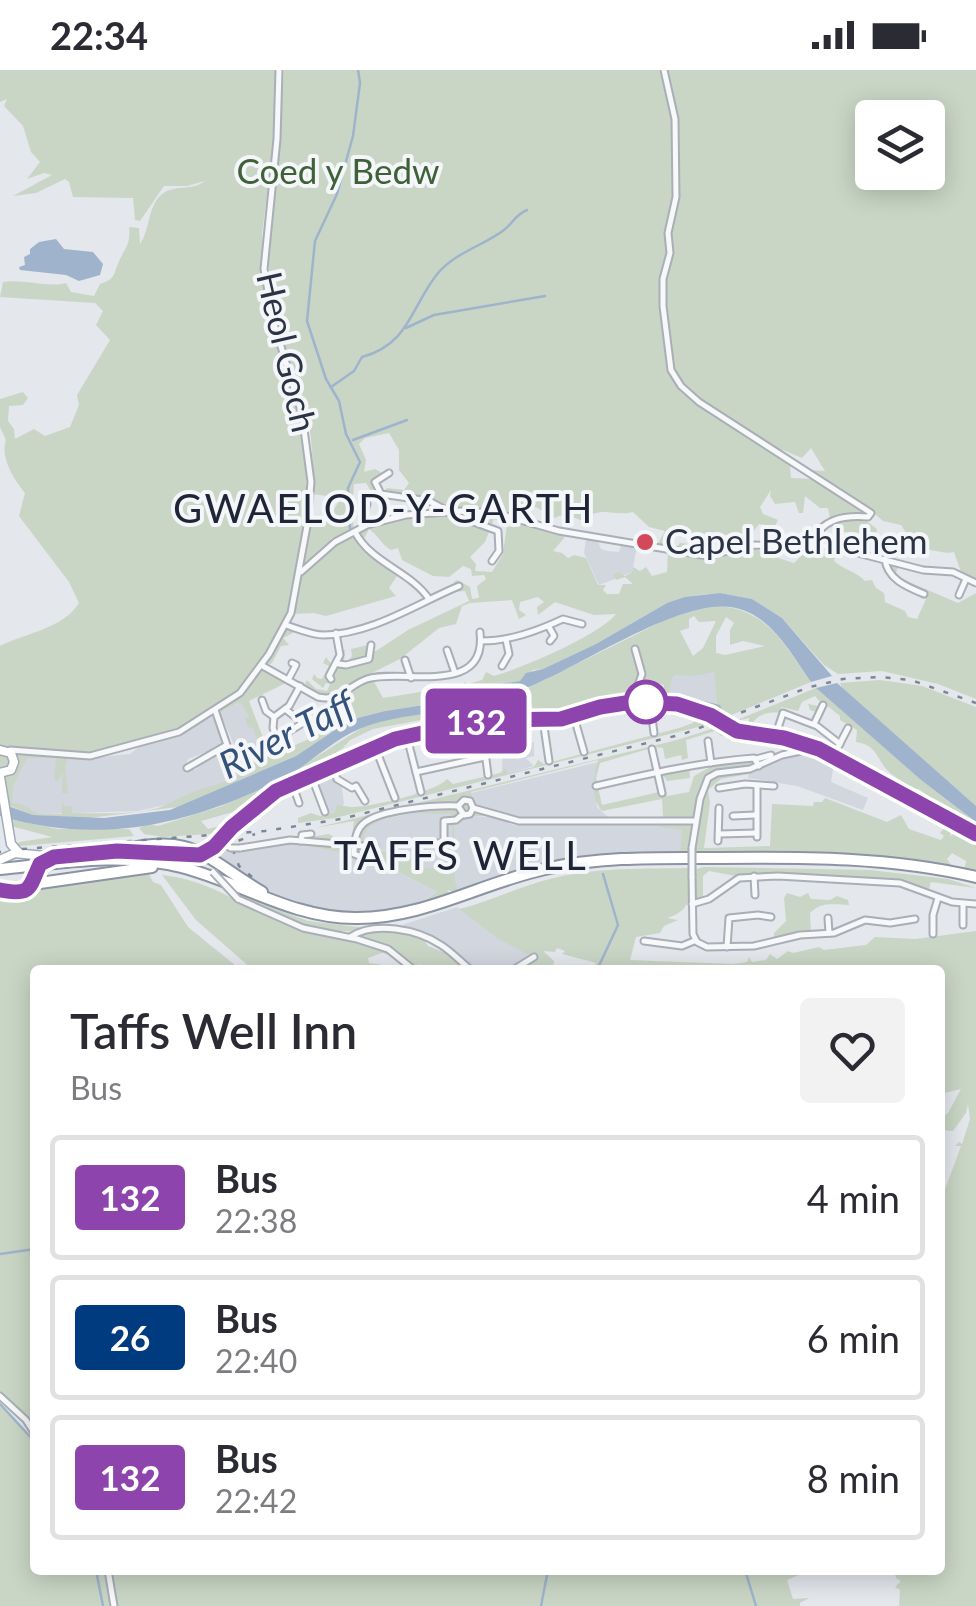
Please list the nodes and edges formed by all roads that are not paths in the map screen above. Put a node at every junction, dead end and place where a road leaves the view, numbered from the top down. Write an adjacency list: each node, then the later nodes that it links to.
1 (279, 70): 11 (street, Heol Goch)
2 (664, 70): 8 (street)
3 (389, 473): 5 (street)
4 (367, 503): 6 (street)
5 (446, 511): 6 (street); 8 (street); 10 (street)
6 (367, 526): 7 (street)
7 (354, 532): 11 (street); 17 (street)
8 (812, 546): 9 (street)
9 (885, 559): 12 (street); 15 (street)
10 (492, 561)
11 (299, 574): 19 (street, Heol Goch)
12 (966, 579): 13 (street); 16 (street)
13 (976, 583)
14 (458, 586): 17 (street)
15 (924, 594)
16 (959, 595)
17 (429, 599): 22 (street)
18 (582, 624): 20 (street)
19 (286, 625): 22 (street); 32 (street, Heol Goch)
20 (549, 627): 23 (street); 24 (street)
21 (480, 632): 25 (street)
22 (336, 633): 31 (street)
23 (554, 637)
24 (506, 640): 25 (street); 33 (street)
25 (482, 641): 34 (street)
26 (371, 645): 31 (street)
27 (446, 648): 34 (street)
28 (635, 649): 44 (street)
29 (405, 660): 37 (street)
30 (295, 663): 38 (street)
31 (338, 663): 36 (street)
32 (261, 665): 38 (street); 48 (street, Heol Goch)
33 (502, 666)
34 (461, 673): 37 (street)
35 (391, 676): 37 (street); 39 (street); 40 (street)
36 (328, 677)
37 (411, 678)
38 (288, 680): 39 (street)
39 (300, 686): 42 (street)
40 (391, 687)
41 (289, 689): 42 (street)
42 (296, 696): 47 (street)
43 (262, 700): 50 (street)
44 (632, 702): 45 (main road); 49 (main road)
45 (650, 702): 57 (street); 60 (main road, bridge)
46 (824, 705): 54 (street)
47 (285, 709): 50 (street); 59 (street)
48 (215, 710): 70 (street, Heol Goch); 80 (street)
49 (574, 716): 53 (main road); 71 (street)
50 (274, 717): 59 (street)
51 (510, 718): 52 (main road); 53 (main road); 67 (street)
52 (481, 720): 55 (main road); 74 (street)
53 (542, 720): 75 (street)
54 (814, 724): 60 (street); 63 (street)
55 (453, 725): 58 (main road); 62 (street)
56 (848, 728): 63 (street)
57 (654, 733)
58 (407, 735): 65 (main road); 82 (street)
59 (281, 736): 66 (street)
60 (775, 737): 64 (main road)
61 (708, 741): 76 (street)
62 (456, 744)
63 (840, 744): 73 (street)
64 (807, 745): 73 (main road); 77 (street)
65 (375, 747): 78 (main road); 97 (street)
66 (281, 748)
67 (526, 748)
68 (652, 749): 83 (street)
69 (3, 750): 70 (street, Heol Goch); 79 (main road)
70 (29, 751): 79 (street)
71 (584, 752)
72 (771, 755): 77 (street)
73 (834, 755): 99 (main road)
74 (485, 757): 82 (street); 87 (street)
75 (549, 761)
76 (711, 763): 77 (street); 83 (street)
77 (757, 763): 81 (street)
78 (332, 765): 86 (main road); 98 (street)
79 (12, 766): 85 (main road); 96 (main road)
80 (187, 768)
81 (744, 770): 89 (street); 108 (street)
82 (416, 772): 94 (street)
83 (658, 772): 92 (street); 95 (street)
84 (850, 772): 99 (street)
85 (0, 775): 96 (main road)
86 (311, 775): 88 (main road); 104 (street)
87 (488, 775)
88 (292, 783): 100 (street); 112 (main road, bridge)
89 (745, 784): 90 (street); 91 (street)
90 (722, 785)
91 (757, 785): 93 (street); 107 (street)
92 (596, 786)
93 (774, 786)
94 (421, 792)
95 (662, 793)
96 (5, 795): 111 (main road)
97 (395, 798)
98 (366, 801)
99 (913, 801): 110 (main road)
100 (299, 803)
101 (458, 806): 102 (street); 105 (street); 114 (street)
102 (473, 808): 105 (street); 108 (street)
103 (719, 808): 107 (street)
104 (324, 812)
105 (463, 814): 115 (street)
106 (734, 816): 107 (street)
107 (754, 816)
108 (695, 821): 131 (street, bridge)
109 (310, 834): 113 (street)
110 (976, 834)
111 (10, 840): 119 (main road); 122 (main road)
112 (221, 840): 113 (street, bridge); 118 (main road)
113 (301, 841): 114 (street)
114 (354, 844): 116 (street); 121 (street)
115 (438, 844)
116 (375, 847)
117 (117, 851): 118 (main road); 120 (main road); 134 (highway)
118 (205, 853): 143 (street, bridge)
119 (22, 854): 120 (main road); 122 (main road); 124 (main road)
120 (54, 857): 124 (main road)
121 (367, 859)
122 (0, 860)
123 (152, 866): 124 (highway); 125 (highway); 127 (highway)
124 (36, 871): 128 (main road)
125 (0, 872): 134 (highway)
126 (754, 876): 129 (street); 130 (street); 131 (street)
127 (976, 880): 134 (highway)
128 (3, 889)
129 (754, 895)
130 (938, 898): 132 (street); 141 (street)
131 (692, 904): 144 (street)
132 (964, 904): 133 (street); 140 (street)
133 (976, 904)
134 (310, 913)
135 (771, 917): 139 (street)
136 (828, 918): 142 (street)
137 (916, 919): 142 (street)
138 (718, 920): 139 (street)
139 (727, 920): 146 (street)
140 (965, 922)
141 (934, 932)
142 (829, 933): 146 (street)
143 (350, 937): 148 (street); 149 (street)
144 (695, 940): 145 (street); 146 (street)
145 (644, 941)
146 (727, 946)
147 (534, 957): 150 (street)
148 (408, 965)
149 (465, 965)
150 (521, 965)
151 (0, 1396): 152 (street)
152 (30, 1426)
153 (109, 1575): 154 (street)
154 (114, 1606)

